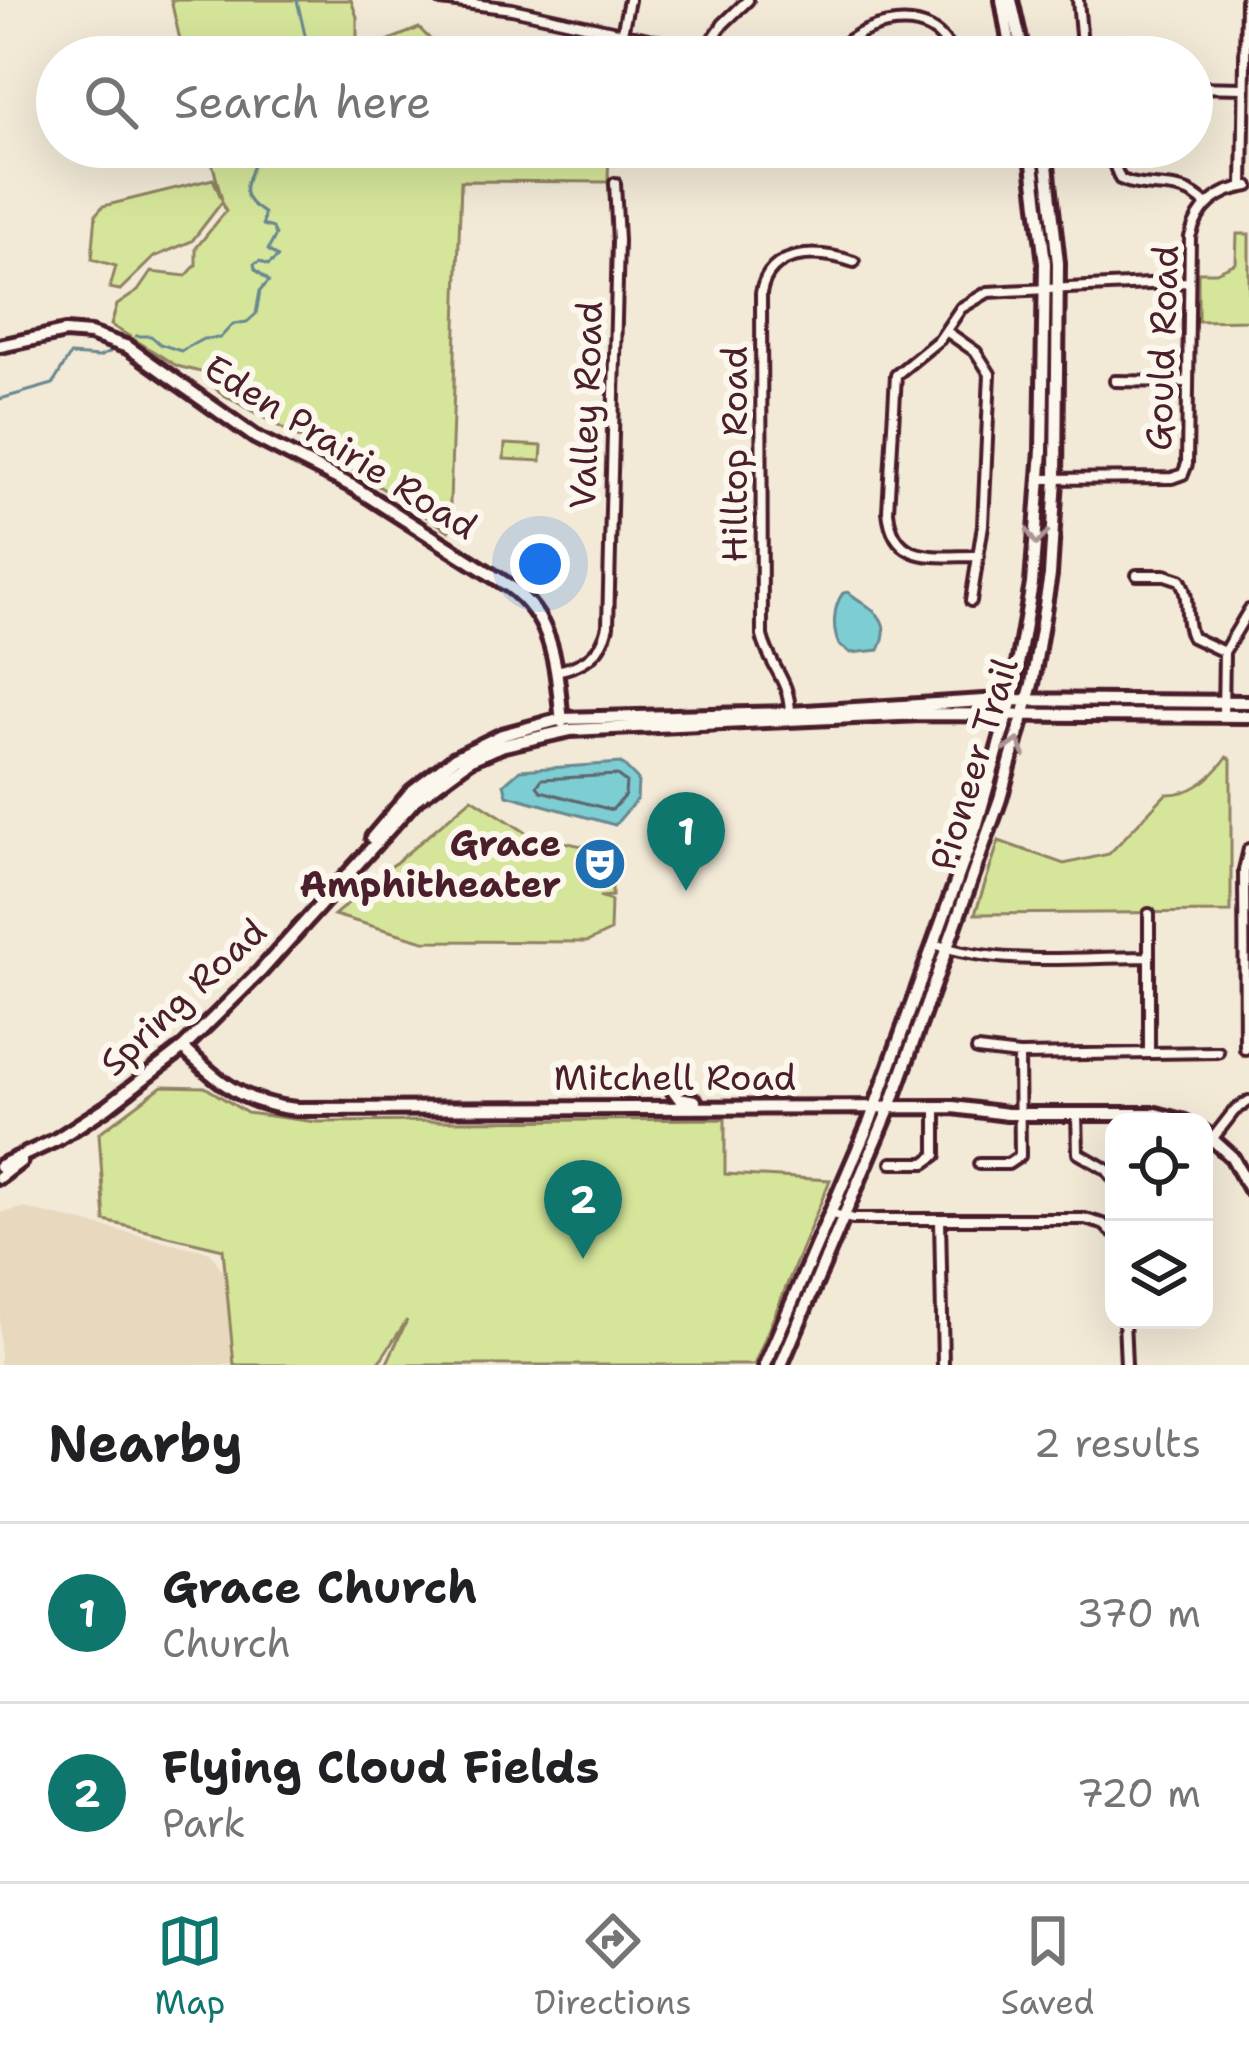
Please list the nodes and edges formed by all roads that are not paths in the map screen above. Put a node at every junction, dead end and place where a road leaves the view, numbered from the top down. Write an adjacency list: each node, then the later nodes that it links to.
1 (441, 0): 7 (street)
2 (629, 0): 7 (street)
3 (748, 0): 9 (street)
4 (1007, 0): 12 (main road); 13 (main road)
5 (1078, 0): 14 (street)
6 (1246, 0): 16 (street)
7 (622, 33): 8 (street)
8 (635, 36)
9 (715, 36)
10 (852, 36): 11 (street)
11 (940, 36)
12 (1010, 36)
13 (1018, 36)
14 (1081, 36)
15 (1213, 87): 16 (street)
16 (1244, 88): 21 (street)
17 (1034, 168): 25 (main road, Pioneer Trail)
18 (1048, 168): 25 (main road, Pioneer Trail)
19 (1116, 168): 22 (street)
20 (615, 183): 37 (street, Valley Road)
21 (1246, 186): 22 (street, Gould Road)
22 (1206, 205): 24 (street, Gould Road)
23 (854, 262): 43 (street, Hilltop Road)
24 (1189, 282): 25 (street); 29 (street, Gould Road)
25 (1052, 289): 26 (street); 30 (main road, Pioneer Trail); 31 (main road, Pioneer Trail)
26 (946, 331): 32 (street); 32 (street)
27 (0, 346): 37 (main road, Eden Prairie Road)
28 (1115, 381): 29 (street)
29 (1188, 382): 31 (street, Gould Road)
30 (1041, 478): 31 (street, Gould Road); 39 (main road, Pioneer Trail, one-way to 39)
31 (1056, 479): 40 (main road, Pioneer Trail)
32 (979, 556): 34 (street)
33 (1137, 574): 36 (street)
34 (971, 601)
35 (1249, 610): 36 (street)
36 (1224, 652): 41 (street)
37 (556, 671): 44 (main road, Eden Prairie Road)
38 (1249, 702): 41 (main road)
39 (1010, 706): 40 (main road); 43 (main road); 47 (main road, Pioneer Trail)
40 (1027, 706): 41 (main road); 47 (main road, Pioneer Trail, one-way to 40)
41 (1223, 708): 42 (main road)
42 (1249, 716)
43 (790, 717): 44 (main road)
44 (563, 725): 49 (main road, Spring Road)
45 (1249, 849): 50 (street)
46 (1149, 914): 48 (street)
47 (940, 946): 48 (street); 58 (main road, Pioneer Trail); 60 (main road, Pioneer Trail)
48 (1149, 956): 52 (street)
49 (183, 1048): 57 (main road, Mitchell Road); 66 (main road, Spring Road)
50 (1245, 1049)
51 (976, 1050): 54 (street)
52 (1149, 1052): 53 (street); 54 (street)
53 (1218, 1052)
54 (1019, 1055): 61 (street)
55 (668, 1083): 57 (main road)
56 (1249, 1101): 64 (street)
57 (722, 1106): 60 (main road, Mitchell Road)
58 (890, 1107): 59 (main road, Mitchell Road); 60 (main road, Mitchell Road); 73 (main road, Pioneer Trail)
59 (936, 1107): 61 (main road, Mitchell Road); 67 (street)
60 (874, 1108): 73 (main road, Pioneer Trail)
61 (1022, 1114): 62 (main road, Mitchell Road); 68 (street)
62 (1077, 1114): 63 (main road, Mitchell Road); 70 (street)
63 (1105, 1114)
64 (1213, 1130)
65 (1213, 1140): 72 (main road)
66 (25, 1157): 69 (main road, Spring Road); 71 (main road, Spring Road)
67 (892, 1162)
68 (979, 1164)
69 (0, 1166)
70 (1105, 1168)
71 (0, 1177)
72 (1249, 1188)
73 (839, 1216): 74 (street); 77 (main road, Pioneer Trail); 78 (main road, Pioneer Trail)
74 (940, 1220): 75 (street); 79 (street)
75 (1105, 1227)
76 (1124, 1329): 80 (street)
77 (765, 1365)
78 (781, 1365)
79 (943, 1365)
80 (1126, 1365)

